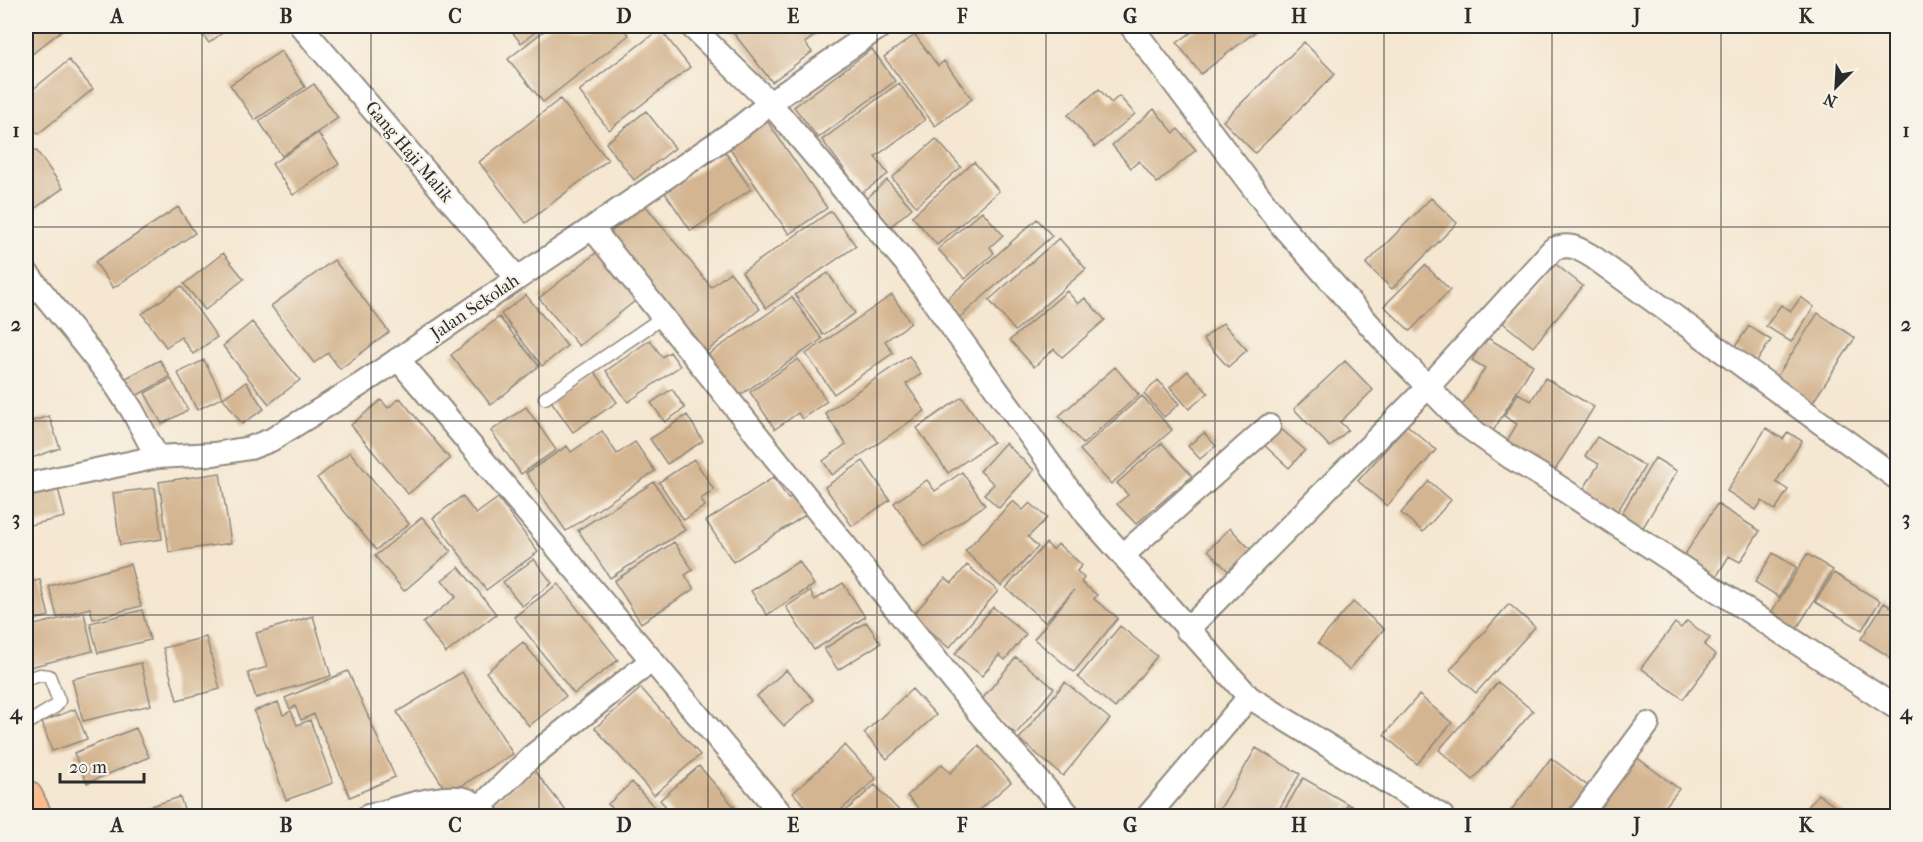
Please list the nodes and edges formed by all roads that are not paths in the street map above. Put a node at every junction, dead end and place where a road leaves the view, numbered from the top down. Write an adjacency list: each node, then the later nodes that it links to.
1 (301, 26): 8 (street, Gang Haji Malik)
2 (691, 26): 5 (street)
3 (881, 26): 5 (street, Jalan Sekolah)
4 (1131, 26): 11 (street)
5 (770, 103): 6 (street, Jalan Sekolah); 17 (street)
6 (592, 228): 8 (street, Jalan Sekolah); 9 (street)
7 (26, 272): 14 (street)
8 (517, 278): 10 (street, Jalan Sekolah)
9 (663, 317): 12 (lane); 30 (street)
10 (398, 359): 14 (street, Jalan Sekolah); 19 (street)
11 (1428, 387): 15 (street); 18 (street); 22 (street)
12 (545, 398)
13 (1269, 426): 17 (street)
14 (157, 457): 16 (street, Jalan Sekolah)
15 (1898, 479)
16 (26, 485)
17 (1123, 555): 18 (street)
18 (1187, 630): 21 (street)
19 (652, 660): 26 (street); 29 (street)
20 (26, 679): 23 (lane)
21 (1249, 698): 31 (street); 32 (street)
22 (1898, 709)
23 (26, 724)
24 (1648, 724): 33 (street)
25 (26, 797): 27 (main road)
26 (484, 812): 28 (street)
27 (35, 816)
28 (368, 816)
29 (783, 816)
30 (1070, 816)
31 (1148, 816)
32 (1443, 816)
33 (1580, 816)

